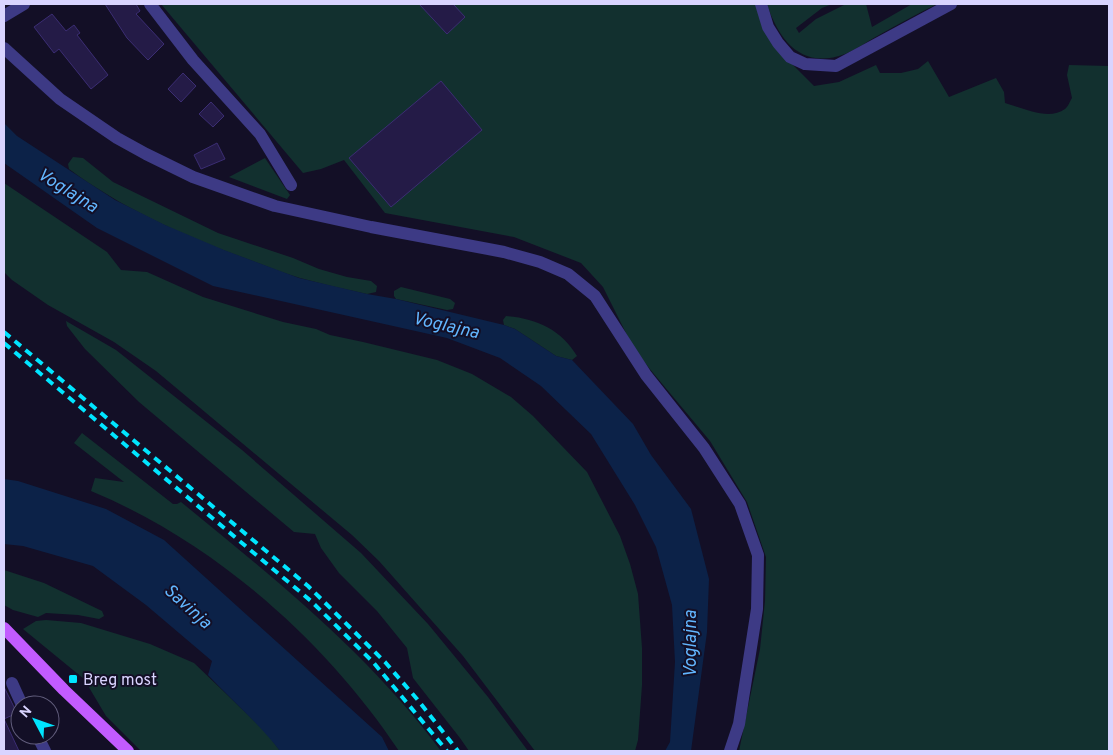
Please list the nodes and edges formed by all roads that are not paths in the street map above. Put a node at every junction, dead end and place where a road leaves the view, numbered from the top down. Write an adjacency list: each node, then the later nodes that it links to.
1 (24, 4): 5 (street)
2 (150, 4): 7 (street)
3 (761, 4): 4 (street)
4 (951, 4)
5 (4, 16)
6 (4, 48): 12 (street)
7 (291, 185)
8 (4, 628): 11 (main road)
9 (12, 682): 10 (street)
10 (18, 695)
11 (128, 751)
12 (730, 751)

